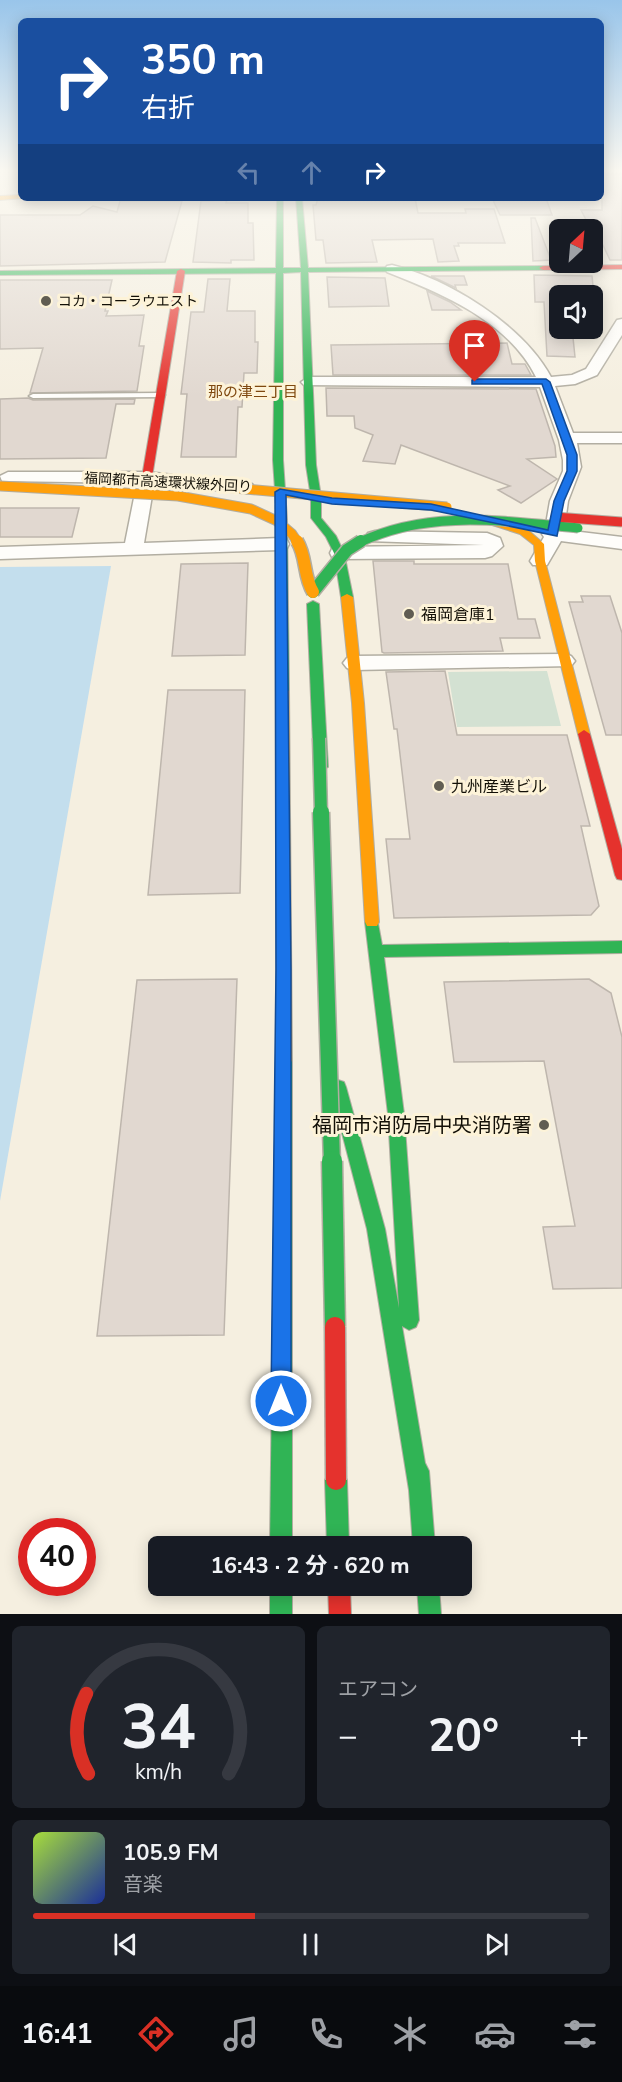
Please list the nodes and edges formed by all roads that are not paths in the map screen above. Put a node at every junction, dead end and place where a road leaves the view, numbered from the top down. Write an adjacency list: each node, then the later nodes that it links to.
1 (279, 246): 5 (main road)
2 (302, 246): 6 (main road)
3 (622, 267): 4 (main road)
4 (392, 269): 6 (main road); 11 (street)
5 (279, 270): 6 (main road); 7 (main road); 19 (main road)
6 (304, 270): 10 (main road)
7 (181, 271): 8 (main road); 12 (main road)
8 (0, 273)
9 (622, 323): 11 (street)
10 (309, 382): 11 (street); 21 (main road)
11 (546, 382): 14 (street)
12 (160, 395): 13 (lane); 17 (main road)
13 (33, 396)
14 (567, 438): 15 (street); 27 (street)
15 (622, 438)
16 (0, 476): 17 (street); 24 (main road, 福岡都市高速環状線外回り, bridge)
17 (147, 477): 19 (street); 31 (street)
18 (0, 486): 35 (main road, bridge)
19 (280, 492): 21 (street); 30 (main road)
20 (0, 494): 22 (main road)
21 (316, 497): 23 (main road); 28 (main road)
22 (229, 519)
23 (493, 521): 27 (street); 34 (main road)
24 (622, 521)
25 (254, 530): 35 (main road)
26 (622, 530): 35 (main road, bridge)
27 (553, 534): 29 (street); 34 (street)
28 (331, 536): 33 (main road); 33 (street)
29 (622, 543)
30 (280, 544): 31 (street); 44 (main road)
31 (133, 550): 32 (street)
32 (0, 553)
33 (339, 553): 37 (main road)
34 (540, 561): 36 (main road)
35 (314, 598): 43 (main road, bridge); 45 (main road, bridge)
36 (564, 661): 37 (street); 38 (main road)
37 (354, 663): 40 (main road)
38 (622, 875)
39 (622, 947): 40 (main road)
40 (374, 951): 41 (main road)
41 (410, 1337)
42 (412, 1360): 43 (main road)
43 (419, 1489): 46 (main road)
44 (281, 1536)
45 (338, 1536)
46 (423, 1536)
47 (281, 1596): 50 (main road)
48 (339, 1596): 51 (main road)
49 (429, 1596): 52 (main road)
50 (281, 1614)
51 (340, 1614)
52 (430, 1614)

